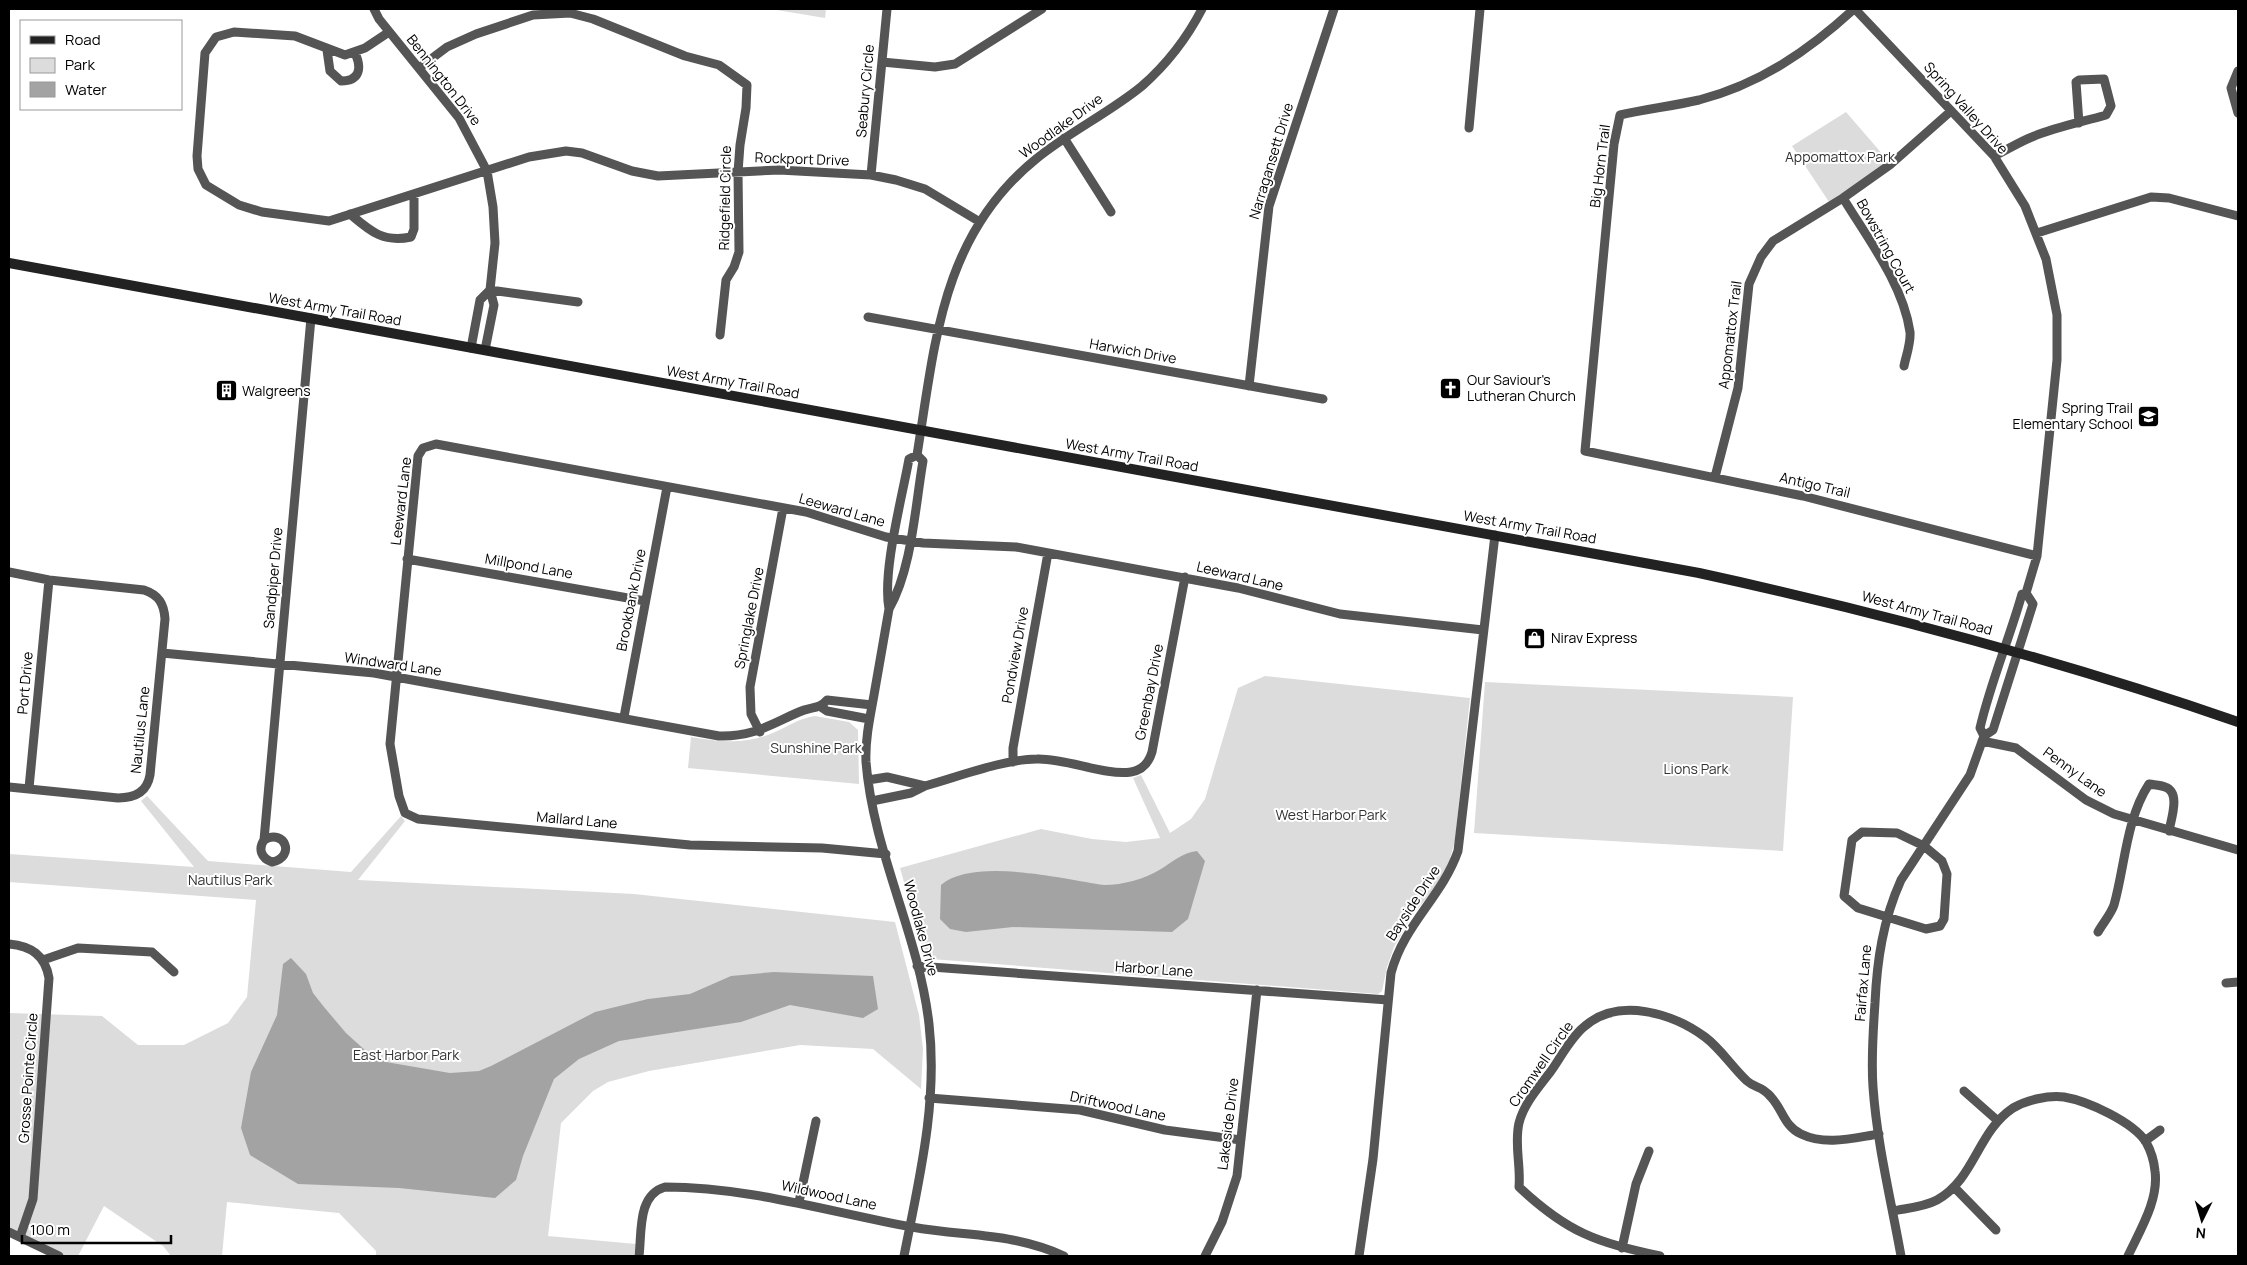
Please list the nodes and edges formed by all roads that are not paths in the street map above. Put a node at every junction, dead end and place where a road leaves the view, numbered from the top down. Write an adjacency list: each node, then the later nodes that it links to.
1 (374, 9): 8 (street, Bennington Drive)
2 (887, 9): 11 (street, Seabury Circle)
3 (1042, 9): 11 (street)
4 (1202, 9): 18 (street, Woodlake Drive)
5 (1334, 9): 40 (street, Narragansett Drive)
6 (1480, 9): 17 (street)
7 (1854, 9): 14 (street, Spring Valley Drive); 43 (street, Big Horn Trail)
8 (389, 32): 10 (street); 12 (street, Bennington Drive)
9 (328, 50): 10 (street, Rockport Drive); 10 (street); 26 (street, Rockport Drive)
10 (354, 53)
11 (882, 62): 22 (street, Seabury Circle)
12 (419, 68): 20 (street, Bennington Drive); 21 (street, Ridgefield Circle)
13 (2238, 71): 15 (street)
14 (1951, 111): 19 (street, Spring Valley Drive); 24 (street, Appomattox Trail)
15 (2238, 112)
16 (2079, 123): 16 (street); 19 (street)
17 (1468, 128)
18 (1064, 138): 25 (street); 28 (street, Woodlake Drive)
19 (1994, 156): 29 (street, Spring Valley Drive)
20 (487, 171): 21 (street, Rockport Drive); 23 (street, Rockport Drive); 31 (street, Bennington Drive)
21 (738, 172): 22 (street, Rockport Drive); 36 (street, Ridgefield Circle)
22 (871, 175): 28 (street, Rockport Drive)
23 (414, 196): 26 (street, Rockport Drive); 26 (street)
24 (1843, 198): 39 (street, Bowstring Court); 45 (street, Appomattox Trail)
25 (1111, 212)
26 (350, 214)
27 (2238, 216): 29 (street)
28 (980, 222): 35 (street, Woodlake Drive)
29 (2037, 233): 52 (street, Spring Valley Drive)
30 (9, 263): 34 (main road, West Army Trail Road)
31 (490, 290): 32 (street); 37 (street, Bennington Drive); 38 (street, Bennington Drive)
32 (578, 302)
33 (868, 317): 35 (street, Harwich Drive)
34 (311, 318): 37 (main road, West Army Trail Road); 64 (street, Sandpiper Drive)
35 (938, 330): 40 (street, Harwich Drive); 42 (street, Woodlake Drive)
36 (720, 335)
37 (471, 348): 38 (main road, West Army Trail Road)
38 (485, 350): 42 (main road, West Army Trail Road)
39 (1904, 366)
40 (1249, 386): 41 (street, Harwich Drive)
41 (1323, 400)
42 (921, 430): 44 (street, Woodlake Drive); 48 (main road, West Army Trail Road)
43 (1585, 451): 45 (street, Antigo Trail)
44 (917, 455): 49 (street, Woodlake Drive); 50 (street, Woodlake Drive)
45 (1715, 477): 52 (street, Antigo Trail)
46 (667, 487): 47 (street, Leeward Lane); 53 (street, Leeward Lane); 58 (street, Brookbank Drive)
47 (784, 508): 49 (street, Leeward Lane); 71 (street, Springlake Drive)
48 (1495, 535): 60 (street, Bayside Drive); 61 (main road, West Army Trail Road)
49 (894, 538): 50 (street, Leeward Lane); 59 (street, Woodlake Drive)
50 (910, 540): 51 (street, Leeward Lane); 59 (street, Woodlake Drive)
51 (1048, 553): 55 (street, Leeward Lane); 73 (street, Pondview Drive)
52 (2037, 556): 57 (street, Spring Valley Drive)
53 (407, 559): 58 (street, Millpond Lane); 65 (street, Leeward Lane)
54 (9, 572): 56 (street)
55 (1185, 577): 60 (street, Leeward Lane); 73 (street, Greenbay Drive)
56 (49, 580): 63 (street); 77 (street, Port Drive)
57 (2026, 593): 61 (street, Spring Valley Drive); 62 (street, Spring Valley Drive)
58 (645, 601): 68 (street, Brookbank Drive)
59 (889, 609): 66 (street, Woodlake Drive)
60 (1483, 630): 94 (street, Bayside Drive)
61 (2004, 648): 62 (main road, West Army Trail Road); 72 (street, Fairfax Lane)
62 (2018, 652): 70 (main road, West Army Trail Road); 72 (street, Fairfax Lane)
63 (162, 653): 64 (street, Windward Lane); 77 (street, Nautilus Lane)
64 (278, 664): 65 (street, Windward Lane); 81 (street, Sandpiper Drive)
65 (397, 677): 68 (street, Windward Lane); 84 (street, Mallard Lane)
66 (872, 704): 67 (street, Windward Lane); 69 (street, Woodlake Drive)
67 (821, 707): 69 (street); 71 (street, Windward Lane)
68 (624, 717): 71 (street, Windward Lane)
69 (870, 719): 74 (street, Woodlake Drive)
70 (2238, 722)
71 (760, 732)
72 (1983, 738): 79 (street, Penny Lane); 82 (street, Fairfax Lane)
73 (1013, 762): 75 (street, Greenbay Drive)
74 (868, 780): 75 (street, Greenbay Drive); 78 (street, Woodlake Drive)
75 (925, 786): 78 (street, Greenbay Drive)
76 (9, 787): 77 (street, Nautilus Lane)
77 (29, 788)
78 (872, 801): 84 (street, Woodlake Drive)
79 (2134, 821): 80 (street, Penny Lane); 80 (street); 86 (street)
80 (2169, 831): 83 (street, Penny Lane)
81 (264, 840)
82 (1924, 846): 85 (street, Fairfax Lane); 85 (street); 85 (street)
83 (2238, 850)
84 (886, 854): 89 (street, Woodlake Drive)
85 (1888, 916): 100 (street, Fairfax Lane)
86 (2098, 932)
87 (9, 944): 88 (street)
88 (43, 960): 90 (street); 110 (street, Grosse Pointe Circle)
89 (917, 966): 93 (street, Harbor Lane); 96 (street, Woodlake Drive)
90 (174, 972)
91 (2238, 982): 92 (street)
92 (2226, 983)
93 (1256, 990): 94 (street, Harbor Lane); 101 (street, Lakeside Drive)
94 (1388, 1000): 117 (street, Bayside Drive)
95 (1964, 1091): 98 (street)
96 (929, 1098): 101 (street, Driftwood Lane); 107 (street, Woodlake Drive)
97 (816, 1121): 105 (street)
98 (1998, 1121): 102 (street); 104 (street)
99 (2160, 1130): 102 (street)
100 (1879, 1134): 106 (street, Fairfax Lane); 111 (street, Cromwell Circle)
101 (1241, 1140): 116 (street, Lakeside Drive)
102 (2145, 1141): 120 (street)
103 (1649, 1151): 111 (street)
104 (1955, 1188): 106 (street); 108 (street)
105 (799, 1202): 107 (street, Wildwood Lane); 113 (street, Wildwood Lane)
106 (1893, 1211): 119 (street, Fairfax Lane)
107 (910, 1226): 114 (street, Woodlake Drive); 115 (street, Wildwood Lane)
108 (1996, 1230)
109 (9, 1232): 110 (street)
110 (20, 1237): 112 (street)
111 (1622, 1248): 118 (street, Cromwell Circle)
112 (60, 1256)
113 (639, 1256)
114 (904, 1256)
115 (1064, 1256)
116 (1205, 1256)
117 (1359, 1256)
118 (1660, 1256)
119 (1902, 1256)
120 (2128, 1256)

